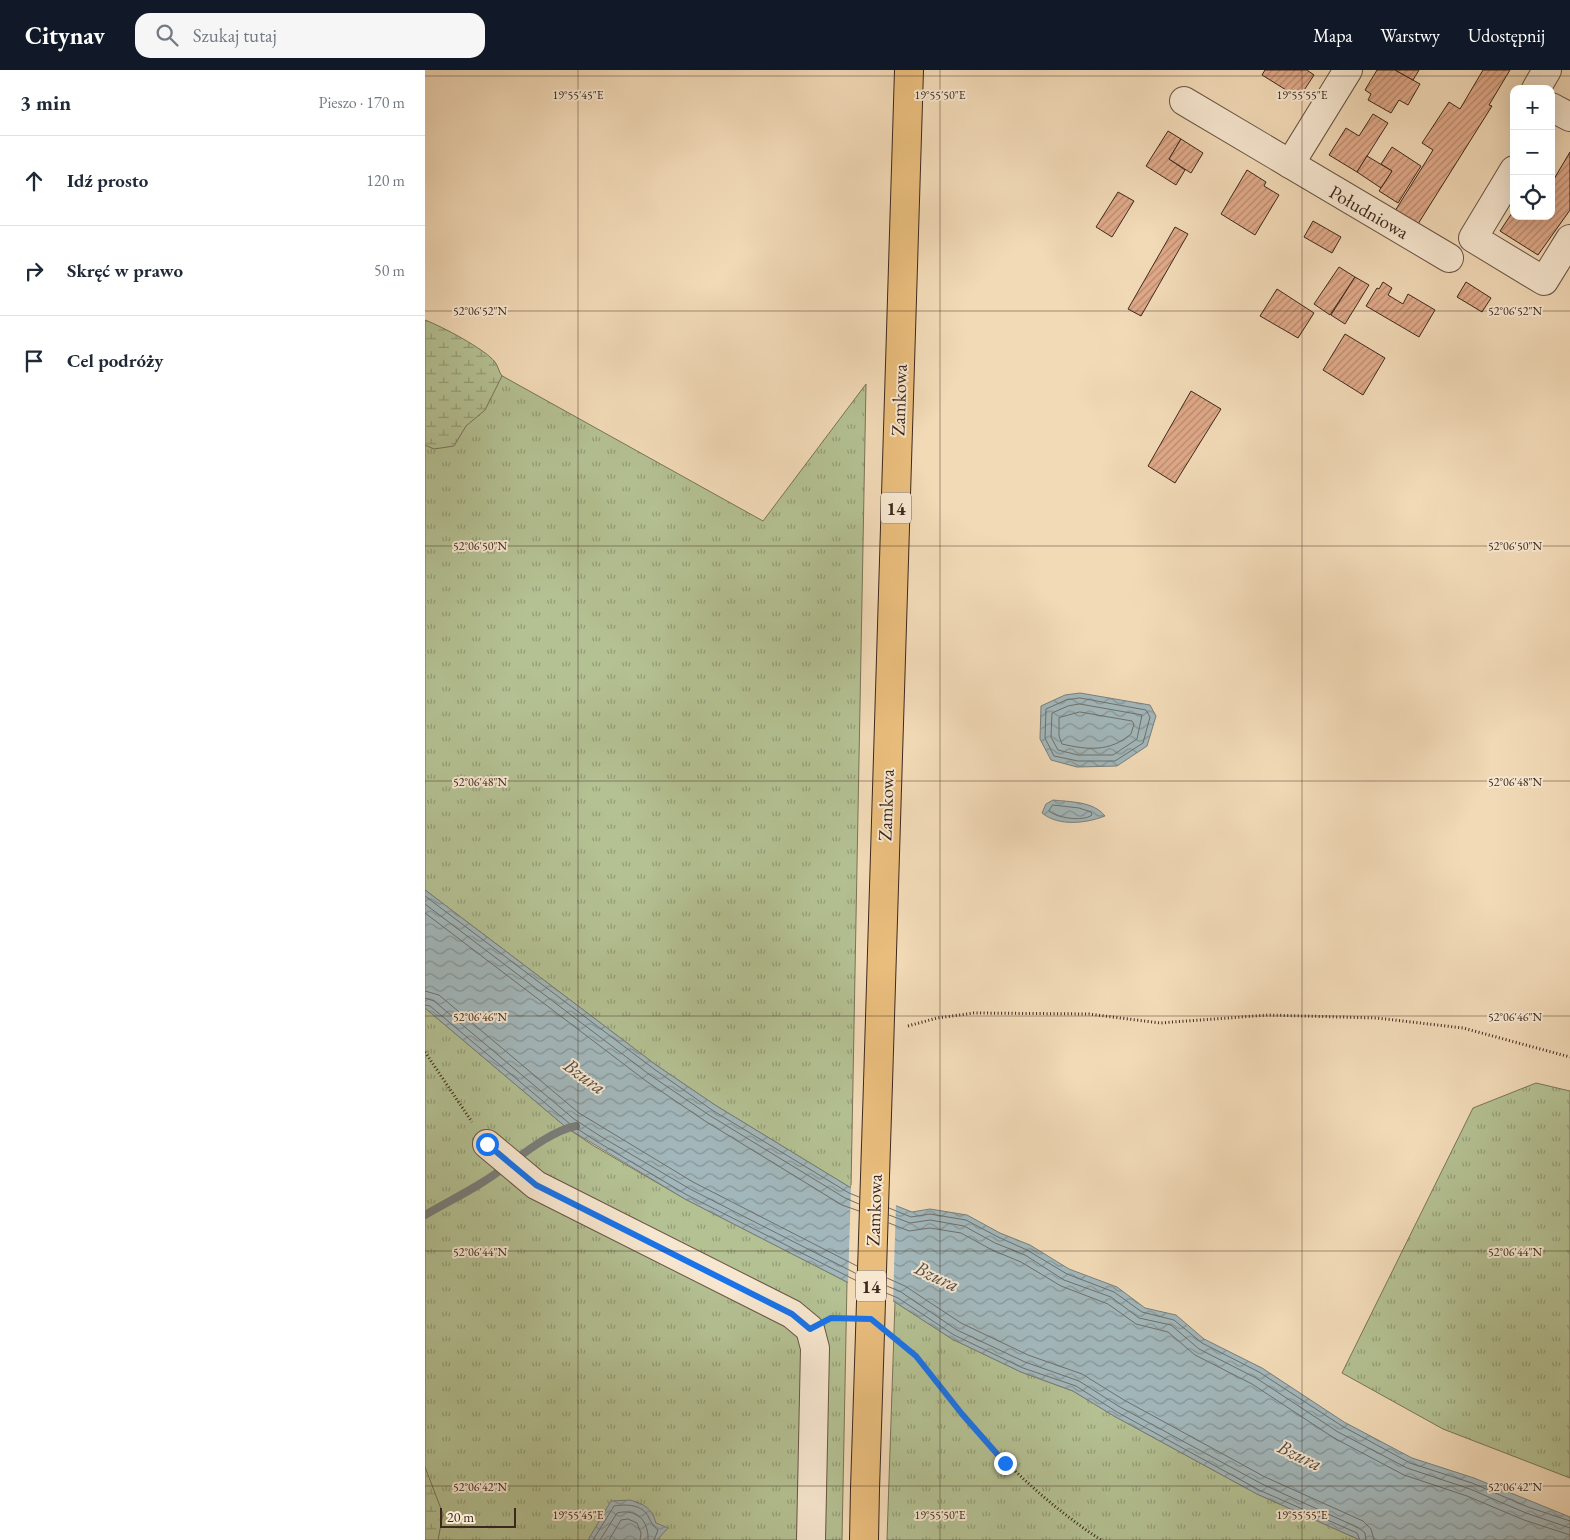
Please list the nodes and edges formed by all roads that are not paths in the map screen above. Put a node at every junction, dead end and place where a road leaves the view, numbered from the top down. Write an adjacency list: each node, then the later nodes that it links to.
1 (909, 70): 14 (main road, Zamkowa / 14, bridge)
2 (1348, 70): 8 (street)
3 (1547, 70): 4 (street)
4 (1538, 85)
5 (1184, 100): 8 (street, Południowa)
6 (1555, 109): 7 (street)
7 (1570, 117)
8 (1290, 164): 11 (street, Południowa)
9 (1511, 175): 10 (street)
10 (1570, 239)
11 (1449, 258)
12 (487, 1144): 13 (street)
13 (811, 1540)
14 (864, 1540)

